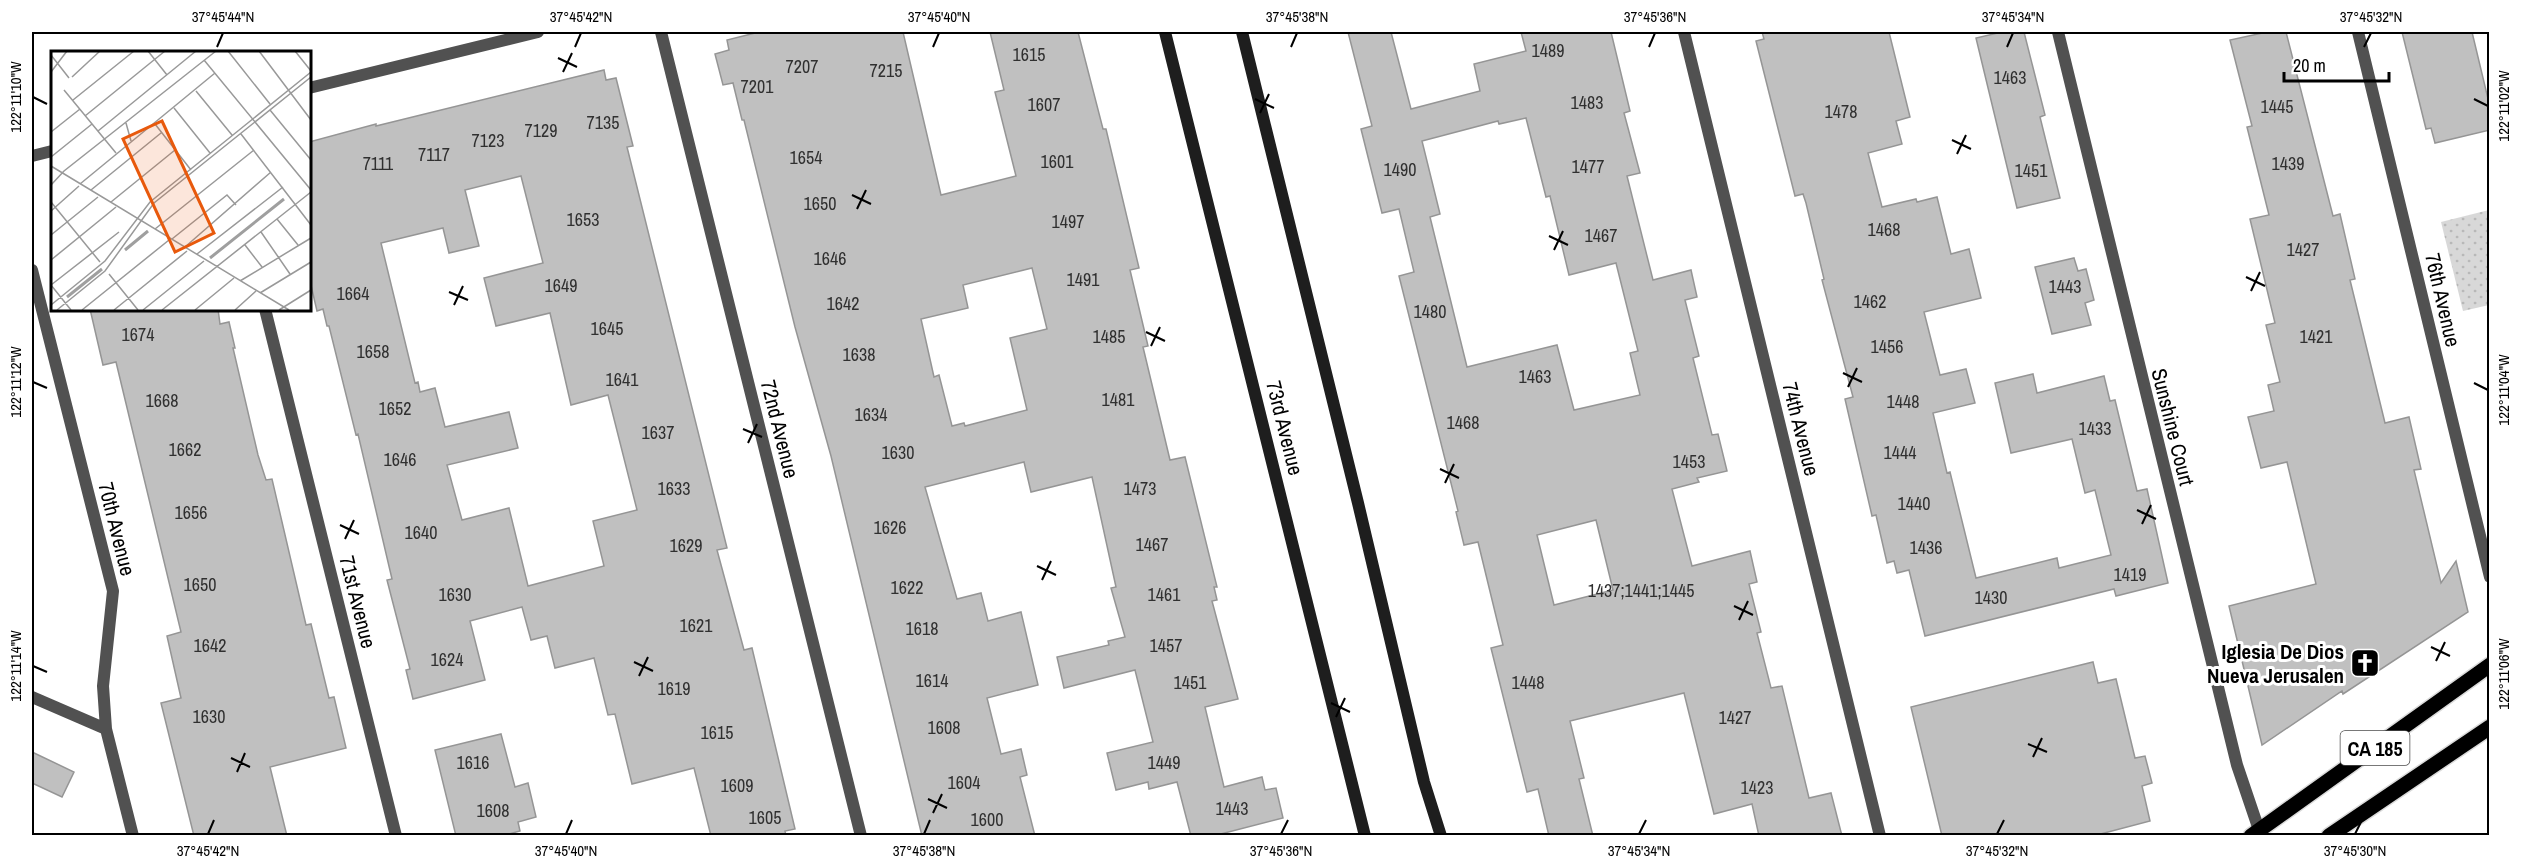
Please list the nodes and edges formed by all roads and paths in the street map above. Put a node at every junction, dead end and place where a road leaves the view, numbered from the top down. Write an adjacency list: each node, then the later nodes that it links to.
1 (538, 32): 8 (street)
2 (661, 32): 21 (street, 72nd Avenue)
3 (1165, 32): 22 (main road, 73rd Avenue)
4 (1242, 32): 23 (main road)
5 (1684, 32): 24 (street, 74th Avenue)
6 (2058, 32): 18 (street, Sunshine Court)
7 (2358, 32): 13 (street, 76th Avenue)
8 (310, 88)
9 (51, 151): 10 (street)
10 (32, 156)
11 (32, 270): 17 (street, 70th Avenue)
12 (265, 310): 20 (street, 71st Avenue)
13 (2490, 578)
14 (2490, 665): 18 (main road, CA 185)
15 (32, 697): 17 (street)
16 (2490, 727): 25 (main road, CA 185)
17 (106, 729): 19 (street, 70th Avenue)
18 (2255, 833)
19 (133, 836)
20 (396, 836)
21 (861, 836)
22 (1365, 836)
23 (1441, 836)
24 (1880, 836)
25 (2329, 836)

